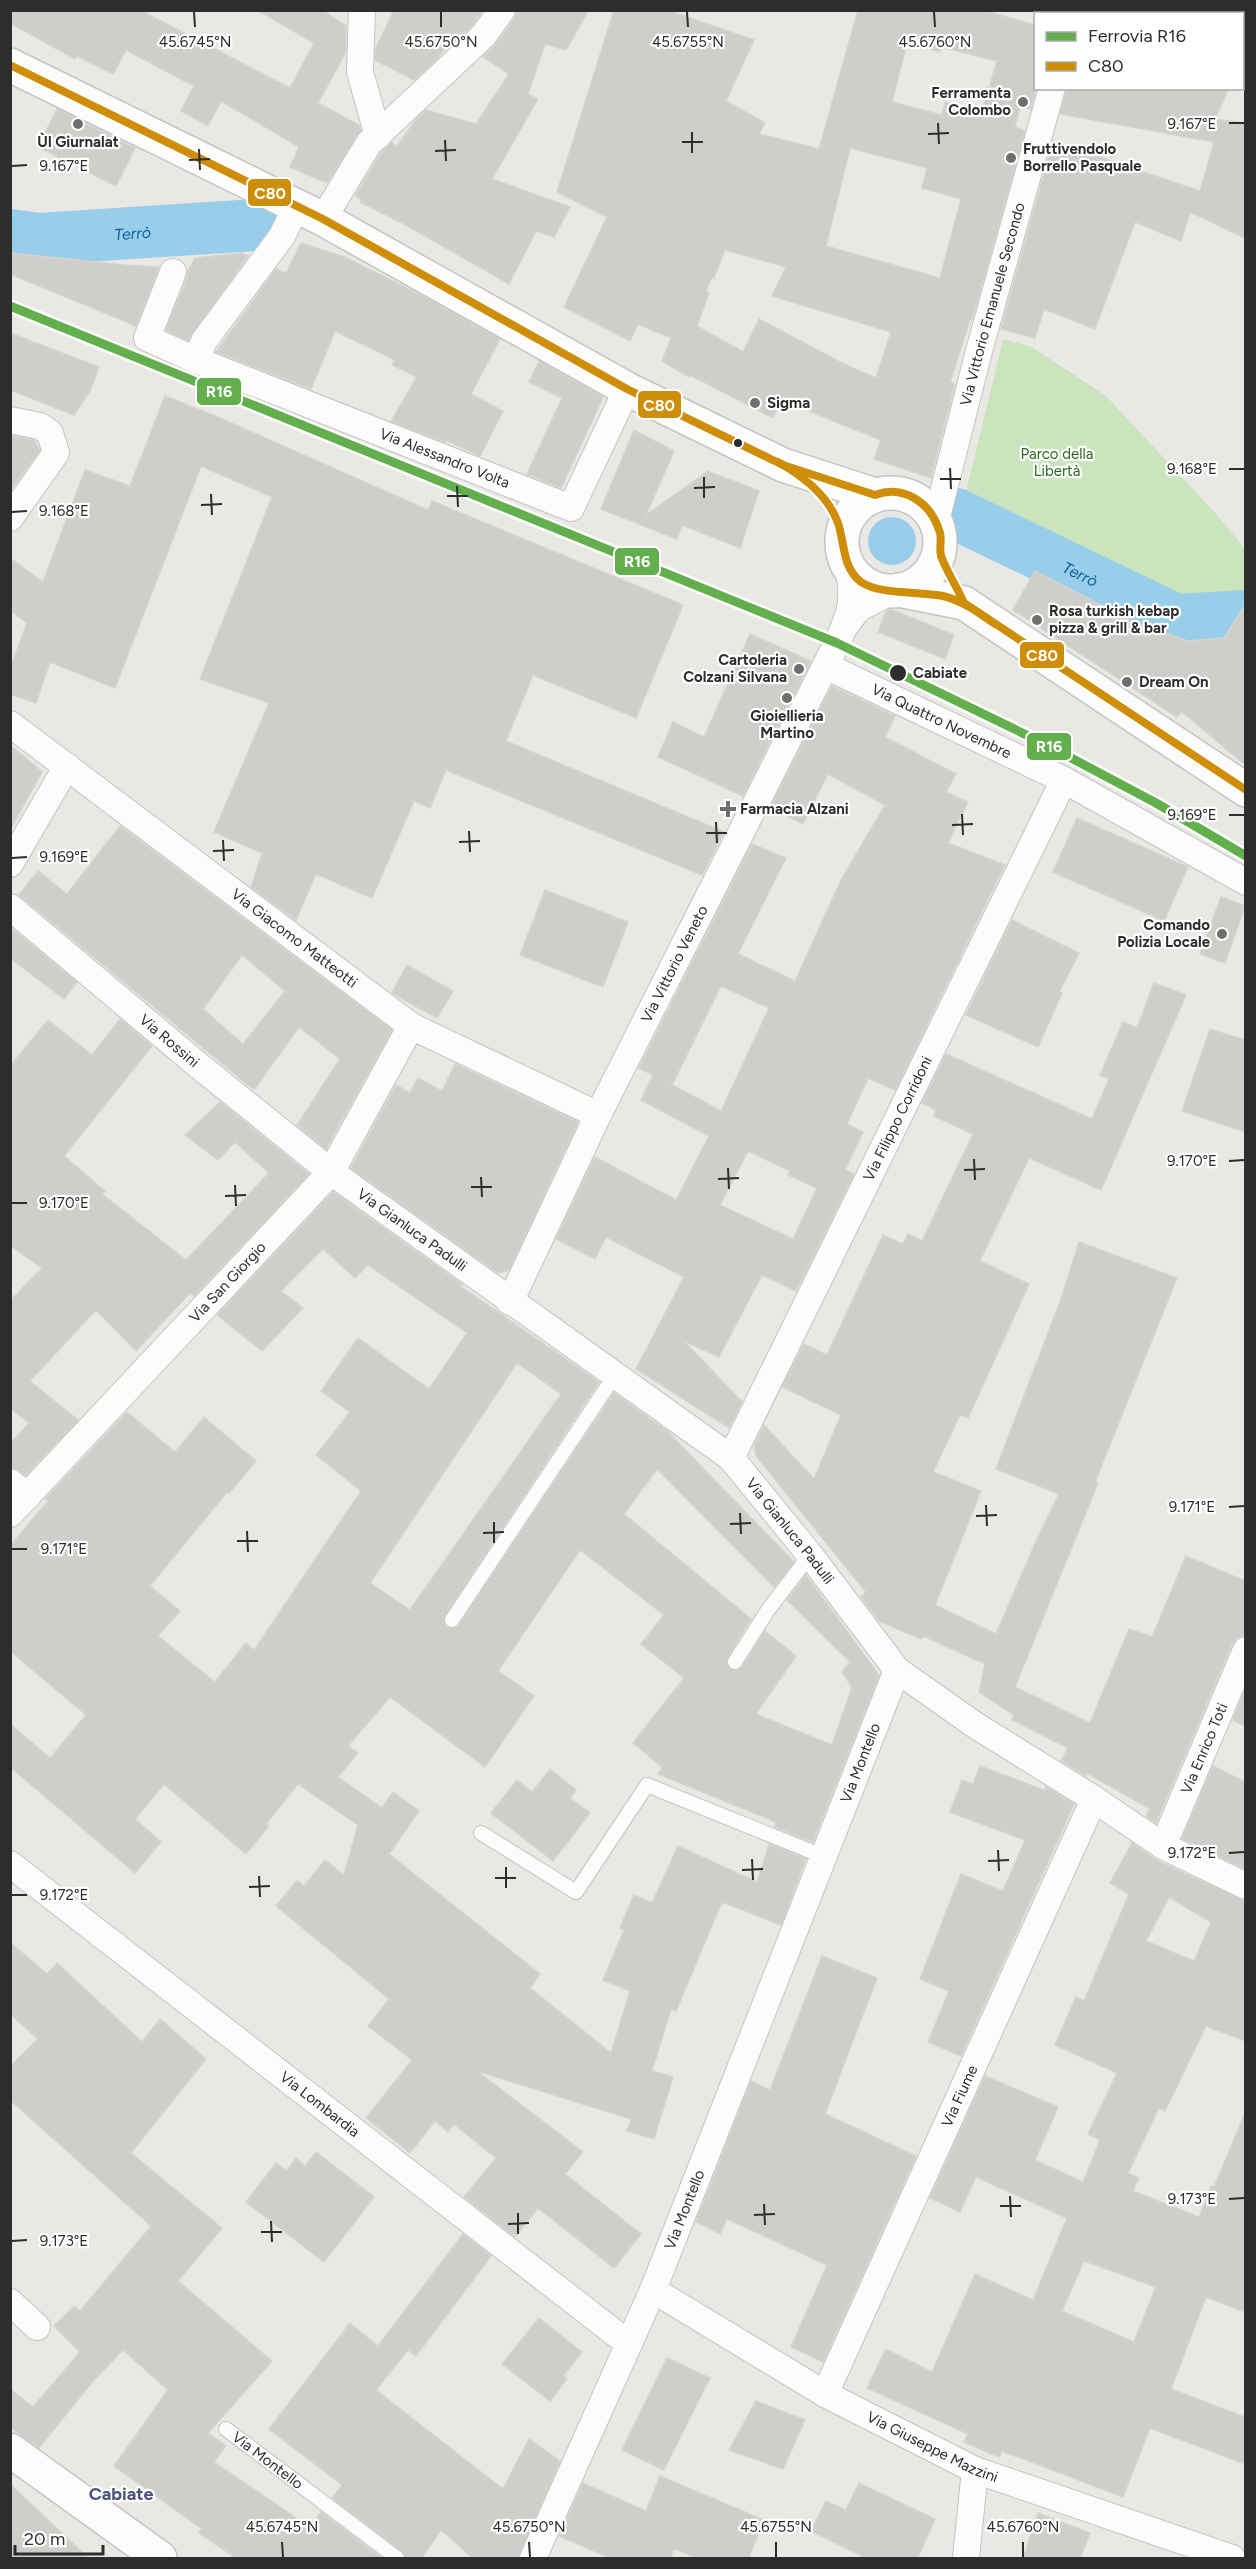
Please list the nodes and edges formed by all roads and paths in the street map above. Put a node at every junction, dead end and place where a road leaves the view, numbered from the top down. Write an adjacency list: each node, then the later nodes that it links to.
1 (362, 10): 5 (street)
2 (502, 10): 5 (street)
3 (10, 65): 6 (street)
4 (1051, 90): 14 (street, Via Vittorio Emanuele Secondo)
5 (378, 136): 6 (street)
6 (309, 213): 8 (street); 9 (street)
7 (173, 272): 8 (street, Via Alessandro Volta)
8 (196, 360): 9 (street, Via Alessandro Volta)
9 (627, 389): 11 (street)
10 (10, 420): 13 (street)
11 (783, 465): 12 (street); 15 (street)
12 (875, 495): 14 (street); 15 (street)
13 (10, 518)
14 (936, 520): 16 (street)
15 (842, 535): 17 (street)
16 (940, 553): 18 (street); 19 (street)
17 (848, 567): 18 (street); 20 (street, Via Vittorio Veneto)
18 (895, 591): 19 (street); 20 (street, Via Vittorio Veneto)
19 (964, 603): 25 (street)
20 (844, 627): 21 (street, Via Vittorio Veneto)
21 (826, 666): 24 (street, Via Quattro Novembre); 30 (street, Via Vittorio Veneto)
22 (10, 724): 23 (street, Via Giacomo Matteotti)
23 (66, 766): 26 (street); 29 (street, Via Giacomo Matteotti)
24 (1064, 780): 27 (street, Via Quattro Novembre); 34 (street, Via Filippo Corridoni)
25 (1245, 790)
26 (10, 864)
27 (1245, 882)
28 (10, 907): 31 (street, Via Rossini)
29 (411, 1026): 30 (street, Via Giacomo Matteotti); 31 (street, Via San Giorgio)
30 (598, 1115): 32 (street, Via Vittorio Veneto)
31 (331, 1172): 32 (street, Via Gianluca Padulli); 35 (street, Via San Giorgio)
32 (510, 1302): 33 (street, Via Gianluca Padulli)
33 (615, 1375): 34 (street, Via Gianluca Padulli); 37 (lane)
34 (731, 1458): 36 (street, Via Gianluca Padulli)
35 (16, 1497)
36 (810, 1555): 39 (lane); 40 (street, Via Gianluca Padulli)
37 (452, 1620)
38 (1245, 1650): 43 (street, Via Enrico Toti)
39 (735, 1662)
40 (897, 1670): 41 (street, Via Gianluca Padulli); 44 (street, Via Montello)
41 (1094, 1799): 43 (street, Via Gianluca Padulli); 51 (street, Via Fiume)
42 (481, 1833): 44 (lane)
43 (1164, 1846): 46 (street, Via Gianluca Padulli)
44 (825, 1857): 47 (street, Via Montello)
45 (10, 1864): 50 (street, Via Lombardia)
46 (1245, 1886)
47 (653, 2290): 50 (street, Via Montello); 51 (street, Via Giuseppe Mazzini)
48 (10, 2302): 49 (street)
49 (37, 2327)
50 (629, 2344): 56 (street, Via Montello)
51 (825, 2394): 54 (street, Via Giuseppe Mazzini)
52 (226, 2429): 58 (lane, Via Montello)
53 (10, 2450): 57 (street)
54 (975, 2470): 59 (street); 60 (street, Via Giuseppe Mazzini)
55 (1245, 2551): 61 (street)
56 (540, 2557)
57 (160, 2559)
58 (397, 2559)
59 (966, 2559)
60 (1232, 2559)
61 (1243, 2559)

